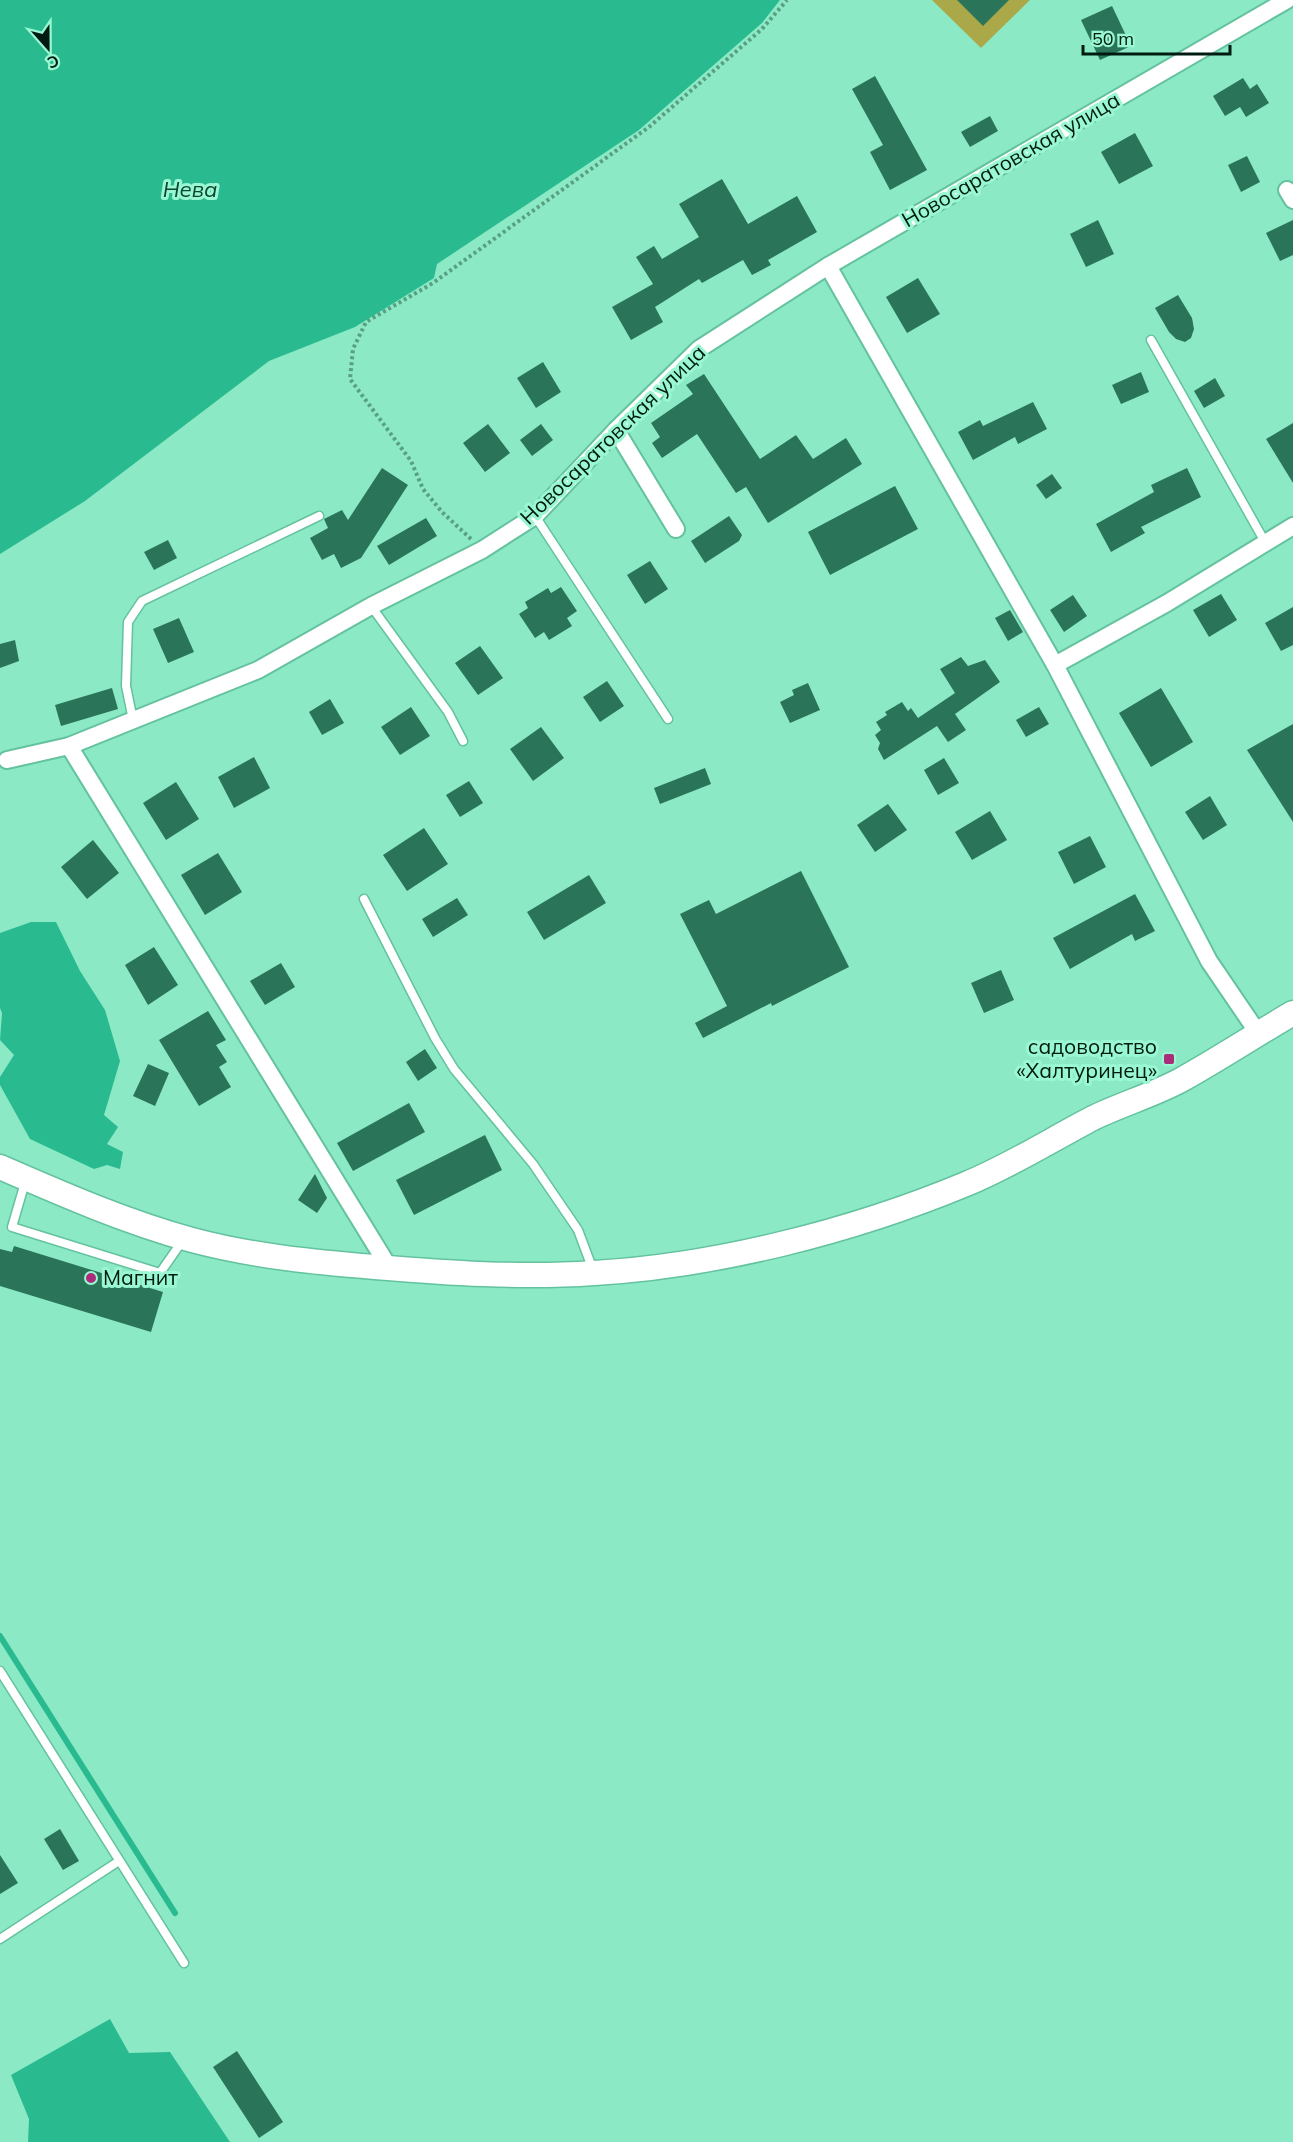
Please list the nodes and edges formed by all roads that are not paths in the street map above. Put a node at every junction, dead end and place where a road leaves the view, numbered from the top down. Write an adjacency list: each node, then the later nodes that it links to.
1 (1287, 0): 2 (street, Новосаратовская улица)
2 (828, 266): 4 (street, Новосаратовская улица); 11 (street)
3 (1151, 340): 9 (lane)
4 (616, 430): 6 (street, Новосаратовская улица); 8 (street)
5 (319, 516): 13 (lane)
6 (535, 516): 10 (street, Новосаратовская улица); 12 (lane)
7 (1293, 526): 9 (street)
8 (676, 529)
9 (1265, 542): 11 (street)
10 (371, 606): 13 (street, Новосаратовская улица); 14 (lane)
11 (1055, 665): 19 (street)
12 (668, 719)
13 (133, 720): 15 (street, Новосаратовская улица)
14 (463, 741)
15 (69, 746): 16 (street, Новосаратовская улица); 23 (street)
16 (7, 760)
17 (364, 899): 24 (lane)
18 (1293, 1013): 19 (main road)
19 (1258, 1033): 24 (main road)
20 (0, 1167): 21 (main road)
21 (26, 1179): 22 (main road); 22 (lane)
22 (184, 1238): 23 (main road)
23 (390, 1269): 24 (main road)
24 (594, 1273)
25 (0, 1671): 26 (lane)
26 (120, 1861): 27 (lane); 28 (lane)
27 (0, 1939)
28 (184, 1962)

